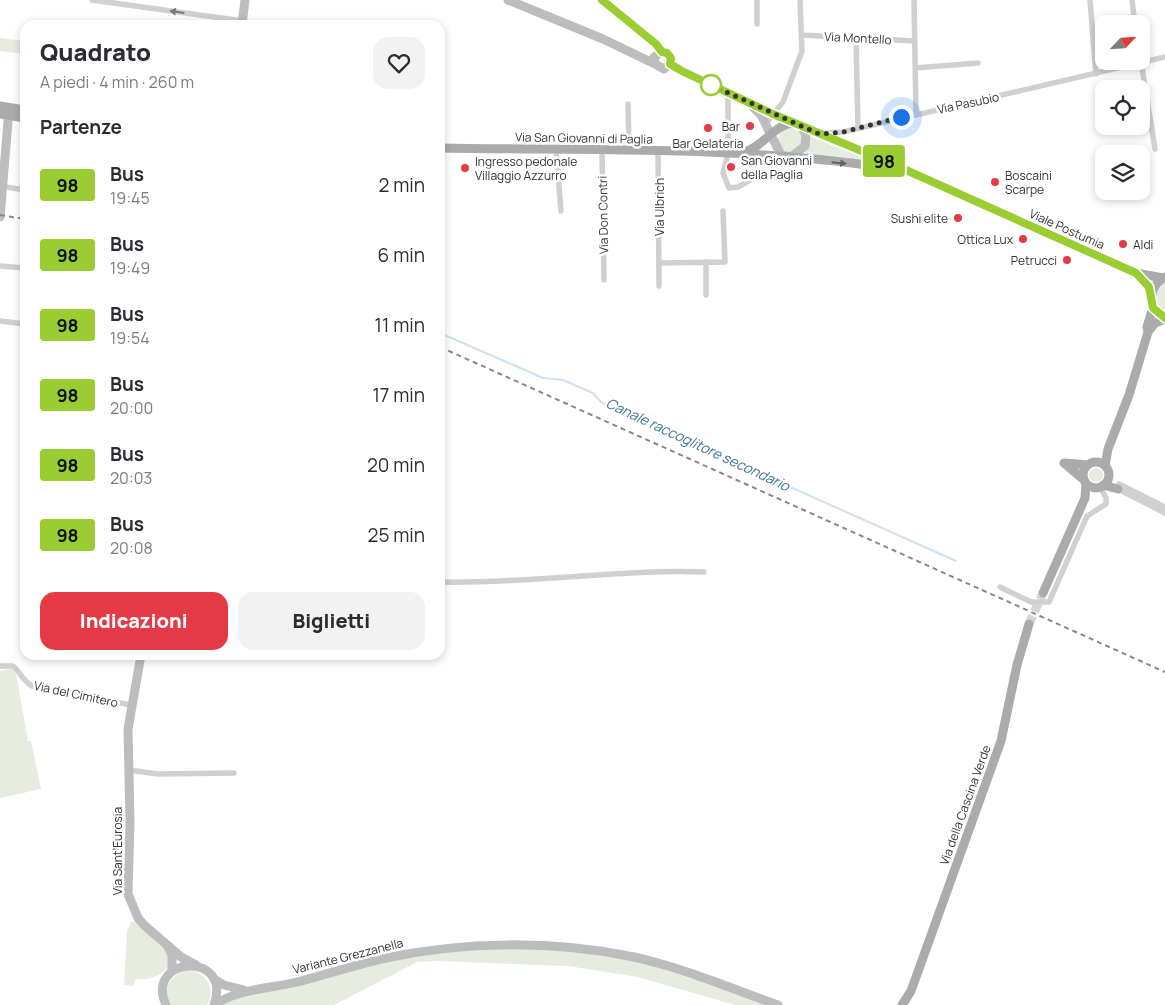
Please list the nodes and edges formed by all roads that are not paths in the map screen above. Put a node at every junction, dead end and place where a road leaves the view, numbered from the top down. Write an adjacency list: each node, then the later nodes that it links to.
1 (92, 0): 11 (street, one-way to 1)
2 (245, 0): 12 (street)
3 (508, 0): 18 (street)
4 (602, 0): 18 (street)
5 (757, 0): 13 (street)
6 (800, 0): 14 (street)
7 (914, 0): 16 (street)
8 (1090, 0): 25 (street)
9 (1132, 0): 10 (street)
10 (1134, 15)
11 (222, 20)
12 (242, 20)
13 (757, 24)
14 (802, 35): 15 (street, Via Montello); 31 (street)
15 (856, 37): 16 (street, Via Montello); 37 (street)
16 (914, 41): 22 (street)
17 (1165, 57): 19 (street, Via Pasubio)
18 (657, 58): 21 (street); 21 (street)
19 (1150, 60)
20 (978, 63): 22 (street)
21 (670, 64): 26 (street)
22 (915, 68): 32 (street)
23 (1111, 70): 25 (street, Via Pasubio)
24 (1142, 70): 44 (street)
25 (1096, 74): 32 (street, Via Pasubio)
26 (728, 94): 27 (street); 48 (street)
27 (744, 101): 31 (street); 35 (street)
28 (628, 104): 46 (street)
29 (2, 109): 30 (main road); 33 (main road)
30 (20, 110)
31 (773, 114): 35 (street); 36 (street)
32 (916, 114): 37 (street, Via Pasubio)
33 (10, 116): 34 (main road); 54 (street)
34 (20, 117)
35 (765, 125): 38 (street); 40 (street)
36 (798, 125): 38 (main road); 39 (main road, Viale Postumia); 50 (street)
37 (858, 128): 39 (street, Via Pasubio)
38 (770, 136): 40 (main road); 50 (street)
39 (839, 137): 42 (main road, Viale Postumia)
40 (756, 147): 49 (main road)
41 (445, 148): 43 (main road, Via San Giovanni di Paglia)
42 (857, 149): 51 (street); 52 (main road, Viale Postumia)
43 (556, 150): 45 (main road, Via San Giovanni di Paglia); 56 (street)
44 (1155, 150)
45 (602, 151): 46 (main road, Via San Giovanni di Paglia); 65 (street, Via Don Contri)
46 (629, 151): 47 (main road, Via San Giovanni di Paglia)
47 (658, 152): 48 (main road, Via San Giovanni di Paglia); 60 (street, Via Ulbrich)
48 (728, 154): 49 (main road, Via San Giovanni di Paglia); 53 (street)
49 (738, 154): 50 (main road, Via San Giovanni di Paglia)
50 (786, 157): 51 (main road, Via San Giovanni di Paglia, one-way to 51)
51 (858, 165): 52 (main road, Via San Giovanni di Paglia)
52 (906, 171): 63 (main road, Viale Postumia)
53 (782, 177)
54 (2, 186): 55 (street); 58 (street)
55 (20, 189)
56 (561, 211)
57 (722, 211): 59 (street)
58 (0, 217)
59 (706, 262): 60 (street); 68 (street)
60 (659, 263): 66 (street, Via Ulbrich)
61 (0, 266): 62 (street)
62 (20, 268)
63 (1136, 273): 64 (main road, Viale Postumia); 67 (main road, Viale Postumia)
64 (1164, 277): 67 (main road)
65 (604, 280)
66 (659, 286)
67 (1152, 292): 69 (main road)
68 (706, 295)
69 (1153, 308): 70 (main road); 73 (main road)
70 (1165, 319): 73 (main road)
71 (0, 321): 72 (street)
72 (20, 323)
73 (1148, 332): 74 (main road)
74 (1096, 464): 75 (main road); 76 (main road); 76 (main road)
75 (1109, 475): 77 (main road); 78 (main road)
76 (1085, 481): 77 (main road); 79 (main road)
77 (1100, 487): 78 (main road); 79 (main road); 84 (street)
78 (1119, 487): 80 (street); 81 (street)
79 (1085, 498): 85 (main road)
80 (1165, 507)
81 (1165, 513)
82 (704, 572): 83 (street)
83 (445, 582)
84 (1000, 587)
85 (1043, 593)
86 (1029, 624): 96 (main road, Via della Cascina Verde)
87 (140, 660): 89 (street, Via Sant'Eurosia)
88 (0, 666): 89 (street, Via del Cimitero)
89 (131, 705): 90 (street, Via Sant'Eurosia)
90 (129, 770): 91 (street); 92 (street, Via Sant'Eurosia)
91 (234, 773)
92 (168, 947): 93 (street, Via Sant'Eurosia); 94 (street)
93 (196, 965): 94 (street); 95 (street, Via Sant'Eurosia)
94 (172, 971): 98 (street)
95 (214, 979): 97 (street, Variante Grezzanella); 99 (street)
96 (911, 990): 101 (main road); 102 (main road)
97 (247, 991): 99 (street, Variante Grezzanella); 100 (street, Variante Grezzanella)
98 (166, 1005)
99 (214, 1005)
100 (778, 1005)
101 (902, 1005)
102 (909, 1005)

